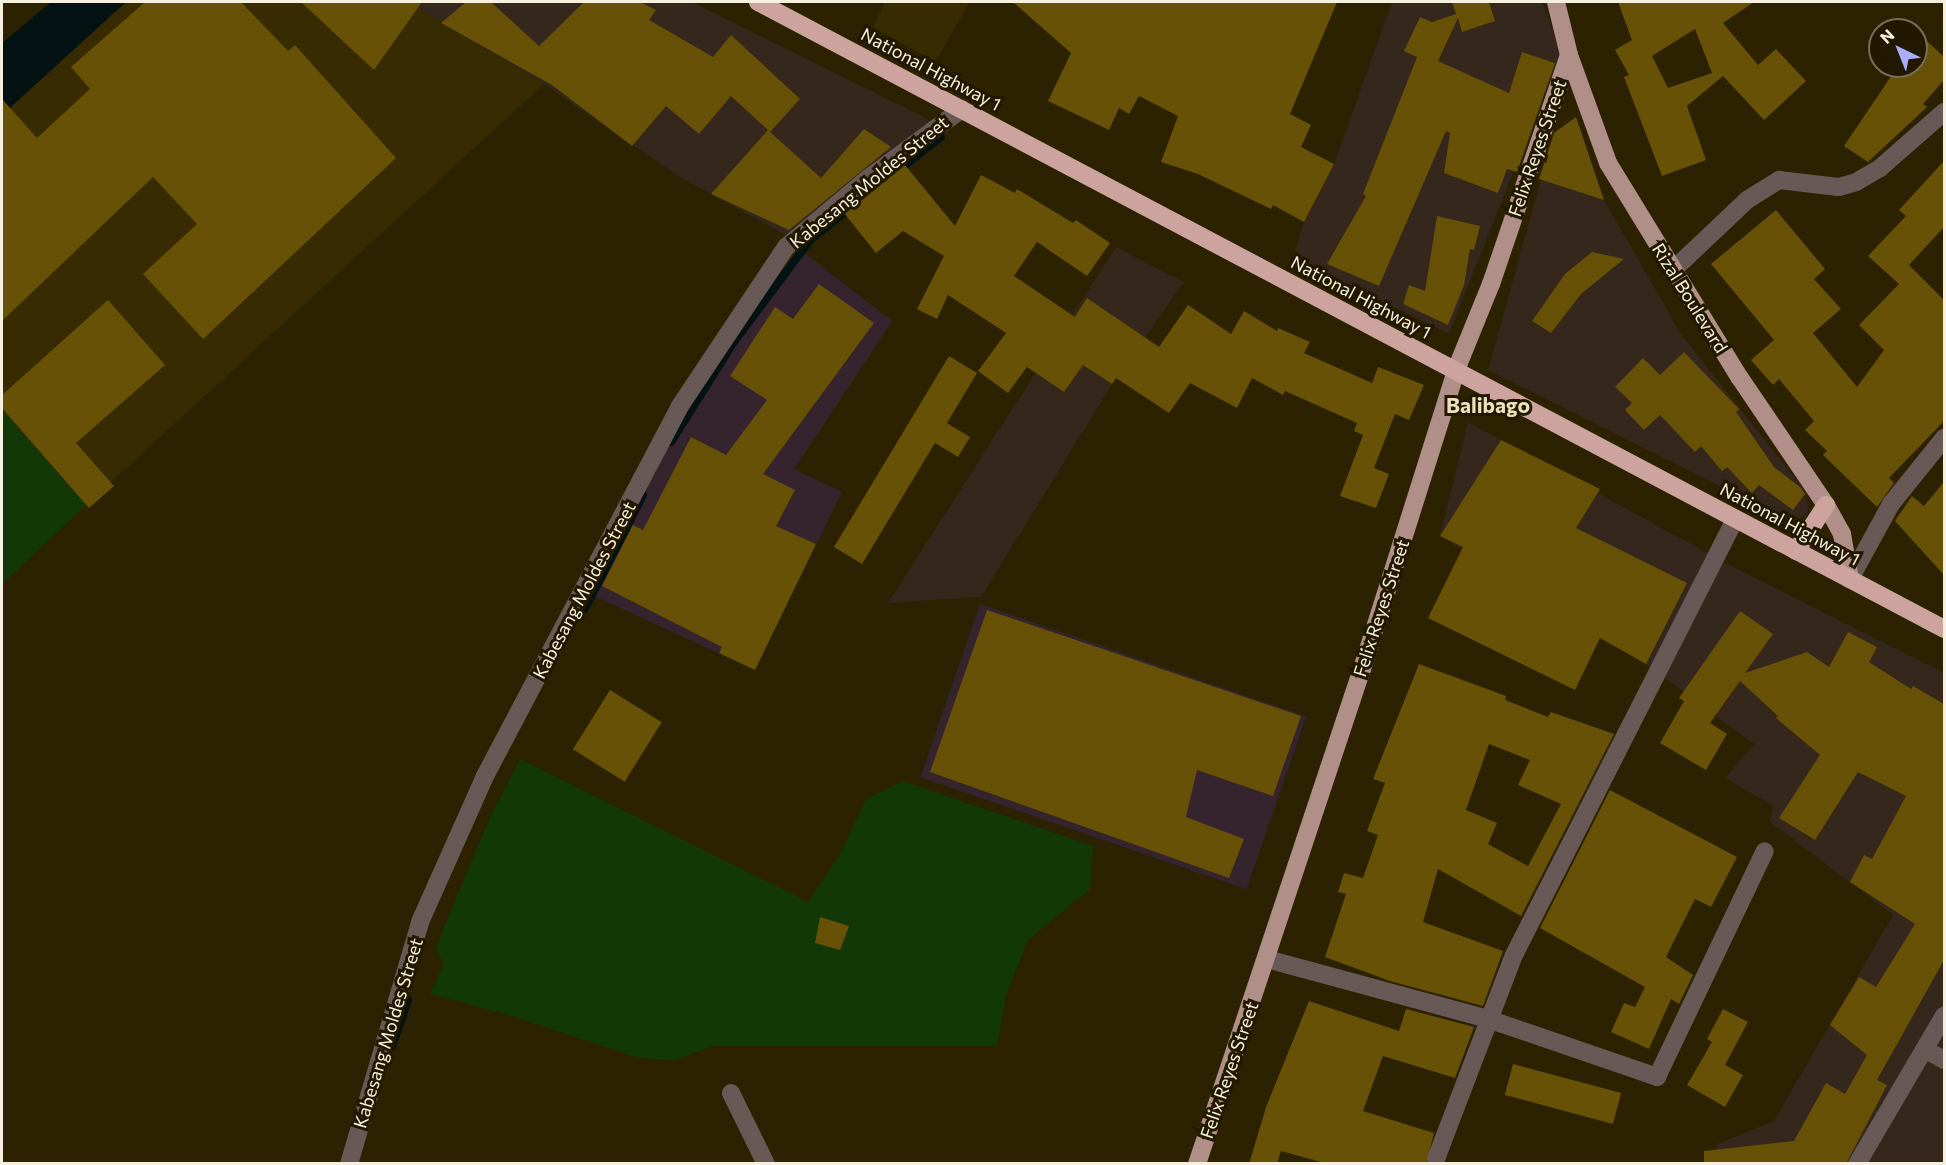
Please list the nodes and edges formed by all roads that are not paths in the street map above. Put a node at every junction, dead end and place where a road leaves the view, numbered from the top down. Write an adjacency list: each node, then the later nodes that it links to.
1 (758, 2): 4 (highway, National Highway 1)
2 (1556, 2): 3 (main road, Rizal Boulevard)
3 (1569, 55): 6 (main road, Rizal Boulevard); 7 (main road, Felix Reyes Street)
4 (962, 109): 7 (highway, National Highway 1); 22 (street, Kabesang Moldes Street)
5 (1944, 112): 6 (street)
6 (1672, 271): 9 (main road, Rizal Boulevard)
7 (1456, 370): 10 (highway, National Highway 1); 15 (main road, Felix Reyes Street)
8 (1944, 438): 12 (street)
9 (1826, 505): 11 (highway); 12 (main road, Rizal Boulevard)
10 (1735, 520): 11 (highway, National Highway 1); 17 (street)
11 (1796, 551): 12 (highway, National Highway 1)
12 (1850, 579): 13 (highway, National Highway 1)
13 (1944, 629)
14 (1765, 851): 17 (street)
15 (1267, 959): 17 (street); 24 (main road, Felix Reyes Street)
16 (1944, 1016): 18 (street)
17 (1488, 1019): 21 (street)
18 (1926, 1050): 19 (street); 25 (street)
19 (1944, 1060)
20 (731, 1093): 23 (street)
21 (1436, 1159)
22 (349, 1164)
23 (766, 1164)
24 (1197, 1164)
25 (1857, 1164)

